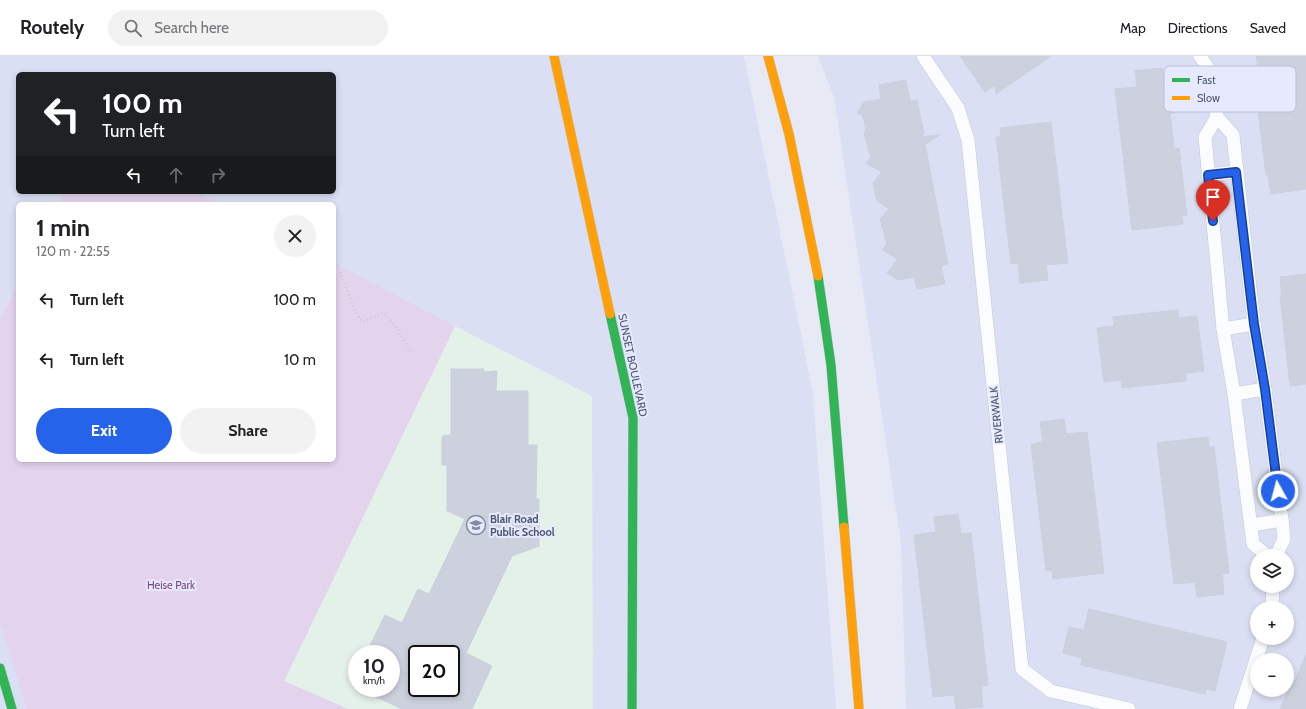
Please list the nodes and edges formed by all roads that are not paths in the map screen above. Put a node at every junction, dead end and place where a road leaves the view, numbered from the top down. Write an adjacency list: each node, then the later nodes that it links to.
1 (554, 56): 21 (street, SUNSET BOULEVARD)
2 (768, 56): 22 (street)
3 (923, 56): 23 (lane, RIVERWALK)
4 (1200, 56): 5 (lane)
5 (1207, 66)
6 (1216, 112): 7 (lane)
7 (1217, 117): 8 (lane); 9 (lane)
8 (1236, 172): 9 (lane); 10 (lane)
9 (1208, 175): 11 (lane)
10 (1254, 324): 11 (lane); 12 (lane)
11 (1223, 329): 13 (lane)
12 (1265, 389): 13 (lane); 14 (lane)
13 (1234, 394): 15 (lane)
14 (1282, 520): 15 (lane); 17 (lane)
15 (1252, 525): 16 (lane)
16 (1260, 549)
17 (1279, 549)
18 (1261, 645): 24 (lane)
19 (0, 668): 20 (street)
20 (12, 709)
21 (632, 709)
22 (859, 709)
23 (1129, 709)
24 (1240, 709)

